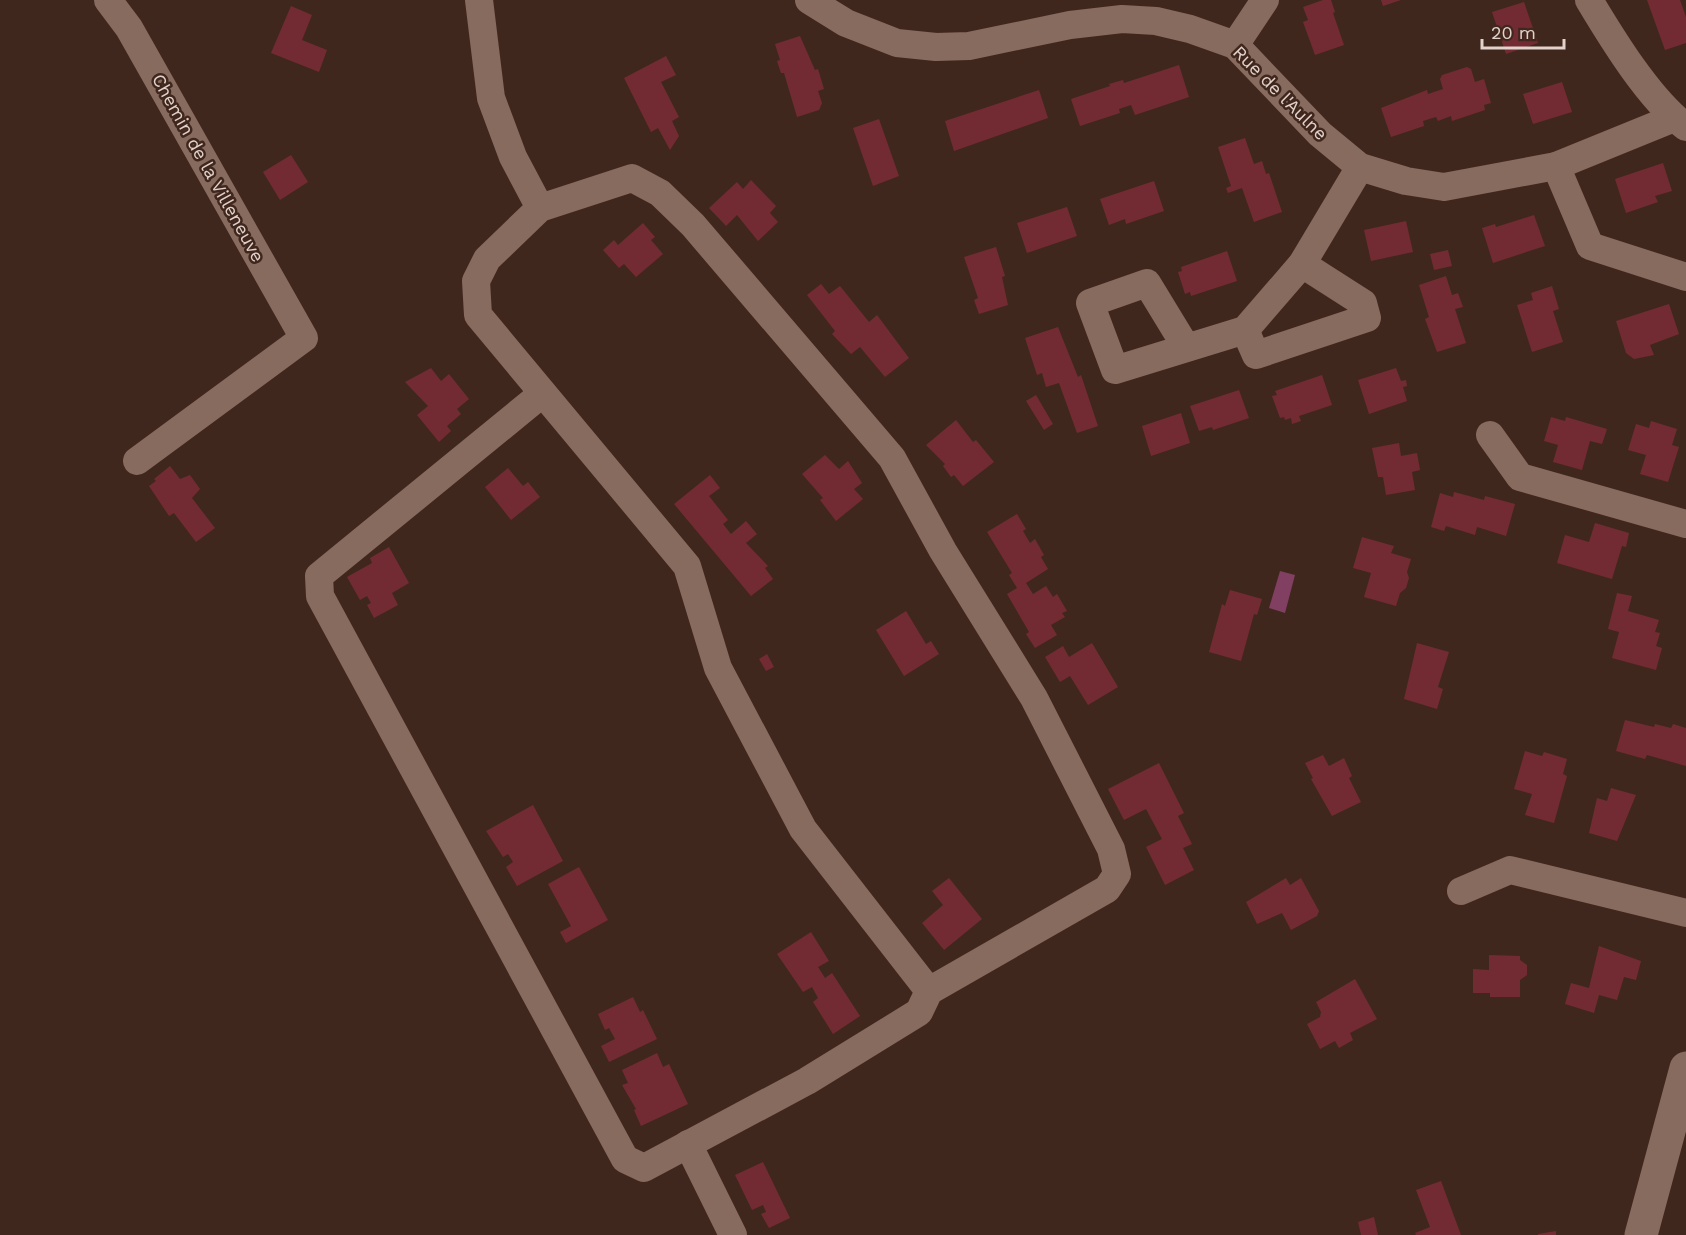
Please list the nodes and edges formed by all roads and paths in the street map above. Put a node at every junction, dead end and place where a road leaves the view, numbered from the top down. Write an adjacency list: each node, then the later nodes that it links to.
1 (108, 0): 17 (street, Chemin de la Villeneuve)
2 (479, 0): 10 (street)
3 (809, 0): 6 (street, Rue de l'Aulne)
4 (1265, 0): 6 (street)
5 (1589, 0): 7 (street)
6 (1235, 45): 9 (street, Rue de l'Aulne)
7 (1680, 122): 8 (street, Rue de l'Aulne)
8 (1556, 166): 9 (street, Rue de l'Aulne); 12 (street)
9 (1360, 167): 11 (street)
10 (540, 208): 15 (street); 21 (street)
11 (1302, 264): 13 (street); 13 (street)
12 (1686, 277)
13 (1245, 330): 14 (street)
14 (1186, 347)
15 (543, 393): 21 (street); 23 (street)
16 (1490, 435): 18 (street)
17 (137, 461)
18 (1686, 524)
19 (1461, 891): 20 (street)
20 (1686, 913)
21 (929, 991): 23 (street)
22 (1686, 1068): 25 (street)
23 (688, 1144): 24 (street)
24 (733, 1235)
25 (1641, 1235)

